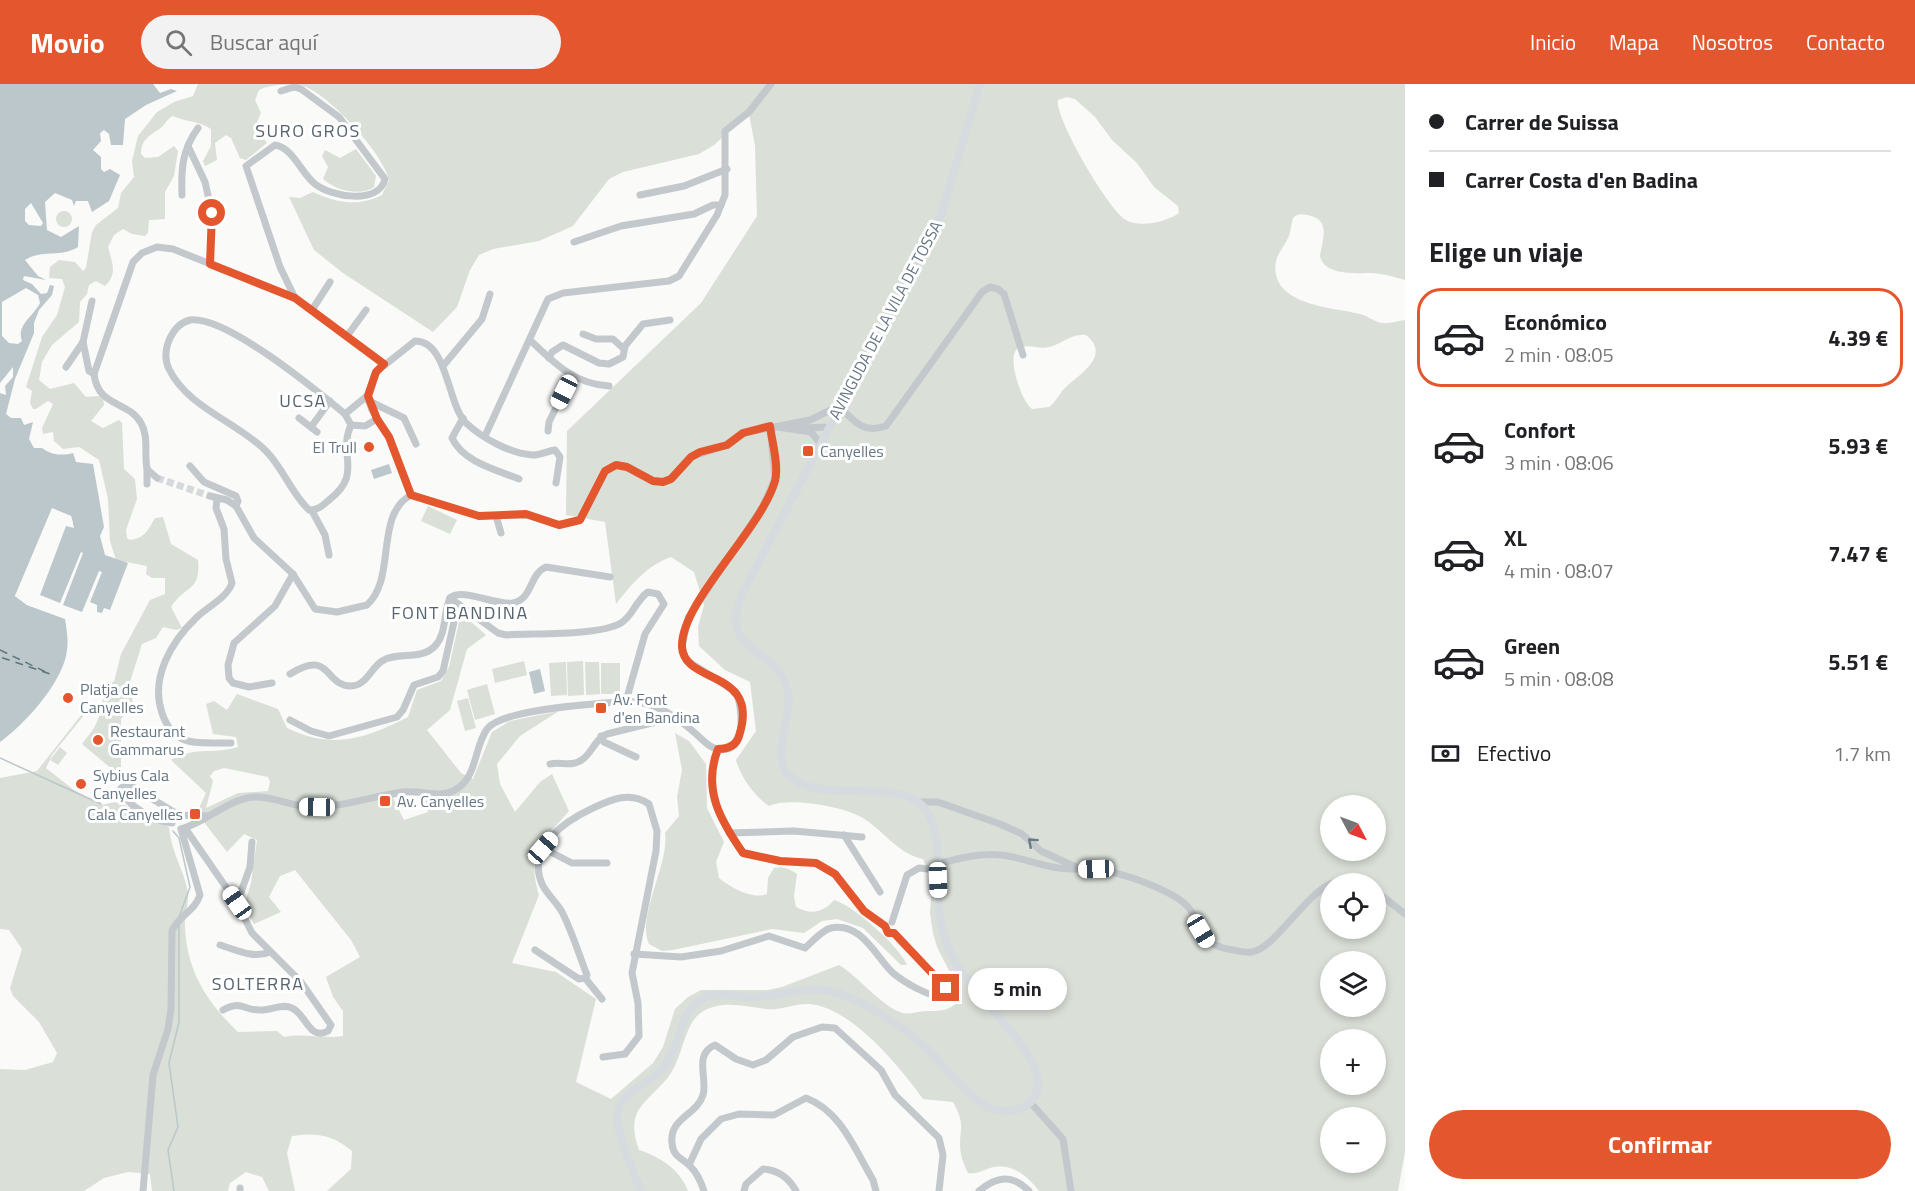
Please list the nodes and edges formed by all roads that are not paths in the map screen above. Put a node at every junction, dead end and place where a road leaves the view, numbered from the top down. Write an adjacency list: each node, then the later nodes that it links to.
1 (771, 84): 6 (street)
2 (980, 84): 34 (main road, AVINGUDA DE LA VILA DE TOSSA)
3 (281, 91): 14 (street)
4 (198, 128): 5 (street)
5 (188, 146): 7 (street); 11 (street)
6 (727, 169): 8 (street); 9 (street)
7 (182, 195)
8 (640, 195)
9 (721, 205): 10 (street); 21 (street)
10 (574, 242)
11 (210, 264): 14 (street); 29 (street)
12 (330, 282): 16 (street)
13 (490, 294): 27 (street)
14 (295, 298): 16 (street)
15 (92, 301): 22 (street)
16 (312, 310): 20 (street)
17 (366, 310): 20 (street)
18 (670, 320): 23 (street)
19 (583, 334): 23 (street)
20 (346, 336): 26 (street)
21 (530, 340): 25 (street); 46 (street)
22 (83, 342): 28 (street); 29 (street)
23 (624, 349): 25 (street)
24 (1023, 355): 34 (street)
25 (549, 358): 30 (street)
26 (384, 364): 27 (street); 32 (street)
27 (443, 366): 38 (street)
28 (66, 368)
29 (94, 374): 50 (street)
30 (572, 377): 31 (street); 45 (street)
31 (609, 386)
32 (368, 398): 36 (street); 39 (street); 48 (street)
33 (330, 401): 36 (street); 37 (street); 57 (street)
34 (839, 406): 40 (street); 43 (main road, AVINGUDA DE LA VILA DE TOSSA)
35 (804, 411): 40 (street)
36 (345, 414): 41 (street)
37 (299, 418)
38 (463, 418): 46 (street); 52 (street)
39 (377, 419): 41 (street); 55 (street)
40 (810, 420): 42 (street)
41 (351, 425): 57 (street)
42 (770, 426): 44 (street); 58 (street); 72 (street)
43 (828, 427): 44 (street); 47 (main road, AVINGUDA DE LA VILA DE TOSSA)
44 (789, 428): 47 (street)
45 (548, 431)
46 (485, 436): 53 (street)
47 (820, 443): 75 (main road, AVINGUDA DE LA VILA DE TOSSA)
48 (416, 444)
49 (190, 466): 56 (street)
50 (147, 469): 51 (street); 54 (street)
51 (157, 478)
52 (519, 479)
53 (556, 483)
54 (147, 484)
55 (411, 495): 58 (street); 61 (street)
56 (236, 506): 61 (street); 71 (street)
57 (312, 511): 60 (street)
58 (496, 516): 59 (street)
59 (501, 533)
60 (329, 555)
61 (293, 574): 66 (street)
62 (610, 577): 63 (street)
63 (450, 598): 64 (street); 65 (street)
64 (458, 604): 67 (street); 69 (street)
65 (290, 674)
66 (272, 683)
67 (626, 701): 68 (street); 77 (street)
68 (676, 717): 70 (street); 72 (street)
69 (290, 720)
70 (601, 736): 73 (street); 74 (street)
71 (231, 743)
72 (718, 749): 81 (street)
73 (636, 757)
74 (550, 764)
75 (918, 802): 87 (main road); 88 (street, one-way to 75)
76 (177, 814): 78 (street); 79 (street); 79 (street)
77 (213, 815): 78 (street); 80 (street)
78 (187, 816): 80 (street)
79 (172, 823): 80 (street)
80 (184, 828): 92 (street); 105 (street)
81 (729, 833): 82 (street); 94 (street)
82 (844, 835): 83 (street); 89 (street)
83 (862, 837)
84 (252, 842): 92 (street)
85 (543, 848): 86 (street); 98 (street); 99 (street)
86 (607, 863)
87 (938, 867): 88 (street); 94 (street); 103 (main road)
88 (1083, 870): 90 (street)
89 (880, 892)
90 (1320, 892)
91 (1386, 899): 93 (street)
92 (237, 903): 97 (street)
93 (1405, 914)
94 (889, 924): 98 (street)
95 (220, 945): 97 (street)
96 (535, 950): 99 (street)
97 (270, 951): 101 (street)
98 (634, 954): 102 (street)
99 (585, 978): 100 (street)
100 (602, 999)
101 (223, 1010)
102 (603, 1057)
103 (1030, 1102): 106 (main road); 114 (street)
104 (689, 1165): 107 (street); 110 (street); 111 (street)
105 (144, 1188)
106 (641, 1191)
107 (704, 1191)
108 (744, 1191): 109 (street)
109 (796, 1191)
110 (876, 1191)
111 (939, 1191)
112 (979, 1191): 113 (street)
113 (1029, 1191)
114 (1071, 1191)

